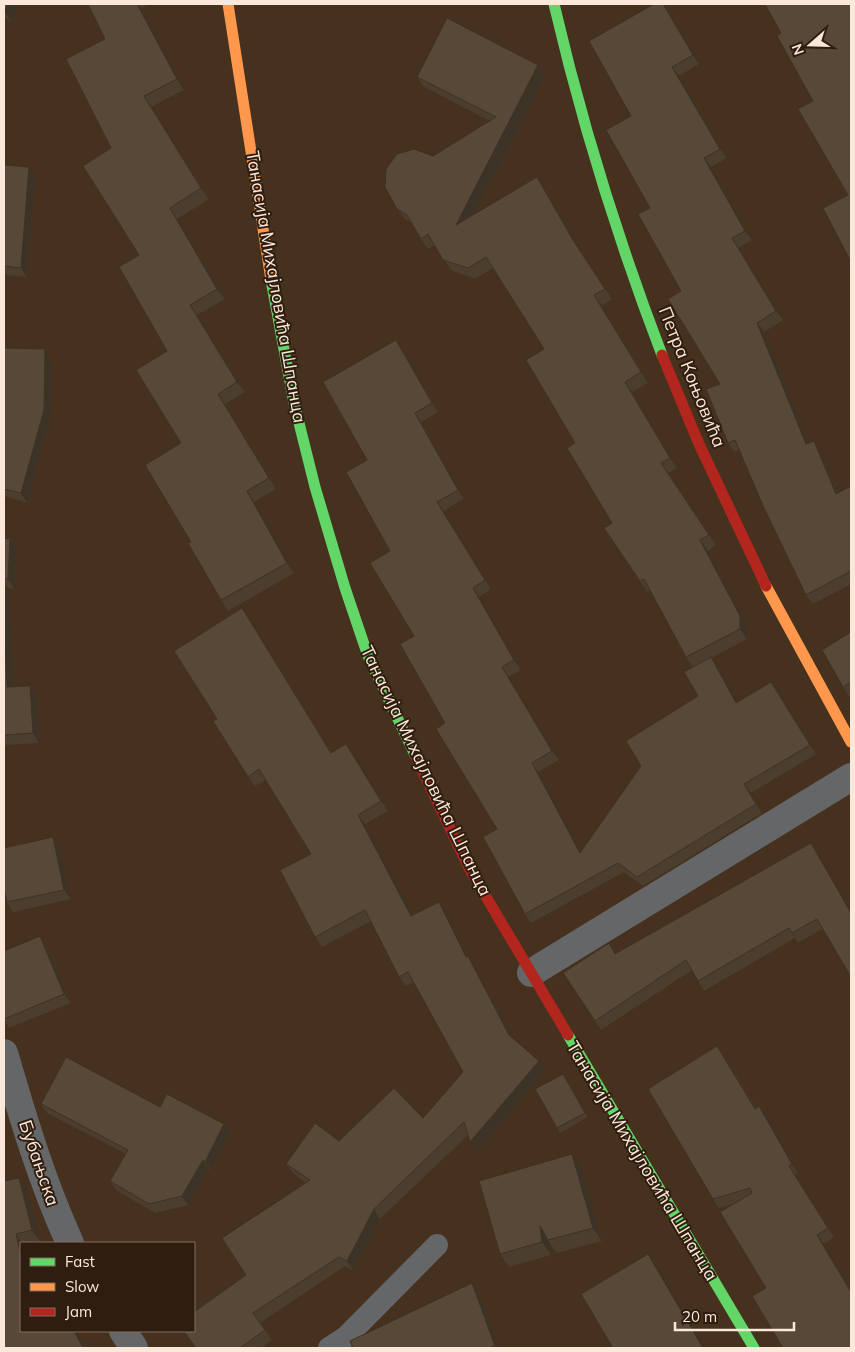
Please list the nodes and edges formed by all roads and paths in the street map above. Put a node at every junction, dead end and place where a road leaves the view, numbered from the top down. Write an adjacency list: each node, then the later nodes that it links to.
1 (228, 4): 5 (street, Танасија Михајловића Шпанца)
2 (554, 4): 3 (street, Петра Коњовића)
3 (851, 742)
4 (851, 777): 5 (street)
5 (531, 973): 12 (street, Танасија Михајловића Шпанца)
6 (4, 1053): 7 (street, Бубањска)
7 (70, 1242)
8 (437, 1245): 11 (lane)
9 (124, 1332): 10 (street)
10 (134, 1348)
11 (329, 1348)
12 (754, 1348)

